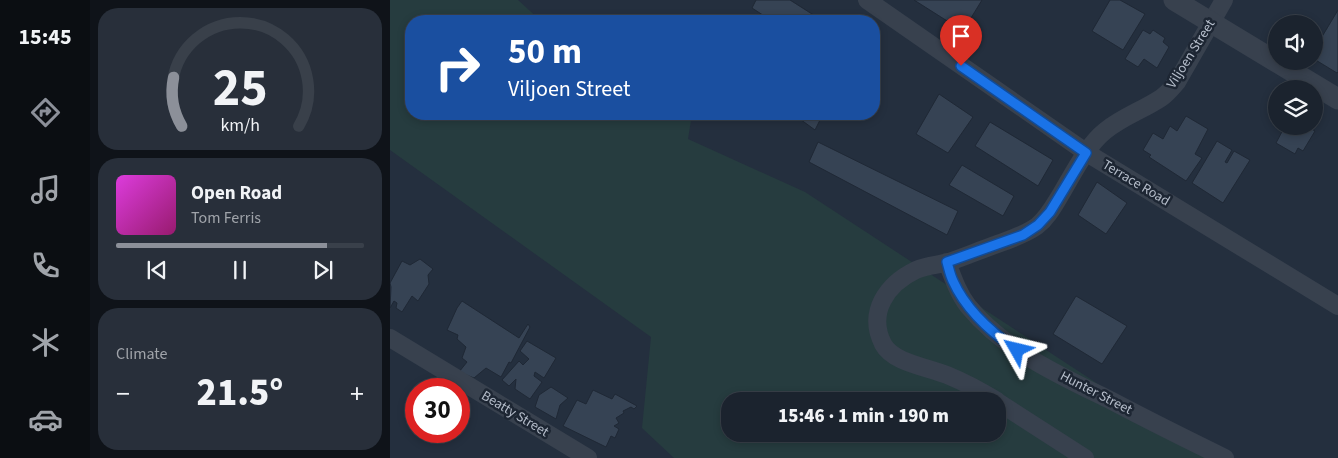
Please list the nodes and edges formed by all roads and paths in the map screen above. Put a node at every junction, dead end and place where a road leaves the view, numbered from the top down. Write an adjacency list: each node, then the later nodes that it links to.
1 (867, 0): 6 (street, Terrace Road)
2 (1174, 0): 4 (street)
3 (1224, 0): 4 (street, Viljoen Street)
4 (1211, 22): 5 (street); 6 (street, Viljoen Street)
5 (1338, 100)
6 (1086, 153): 7 (street, Viljoen Street); 8 (street, Terrace Road)
7 (947, 262): 10 (street, Viljoen Street); 14 (street, Hunter Street)
8 (1338, 306)
9 (390, 338): 12 (street, Beatty Street)
10 (981, 392)
11 (1006, 407): 13 (street, Viljoen Street)
12 (588, 458)
13 (1085, 458)
14 (1225, 458)

